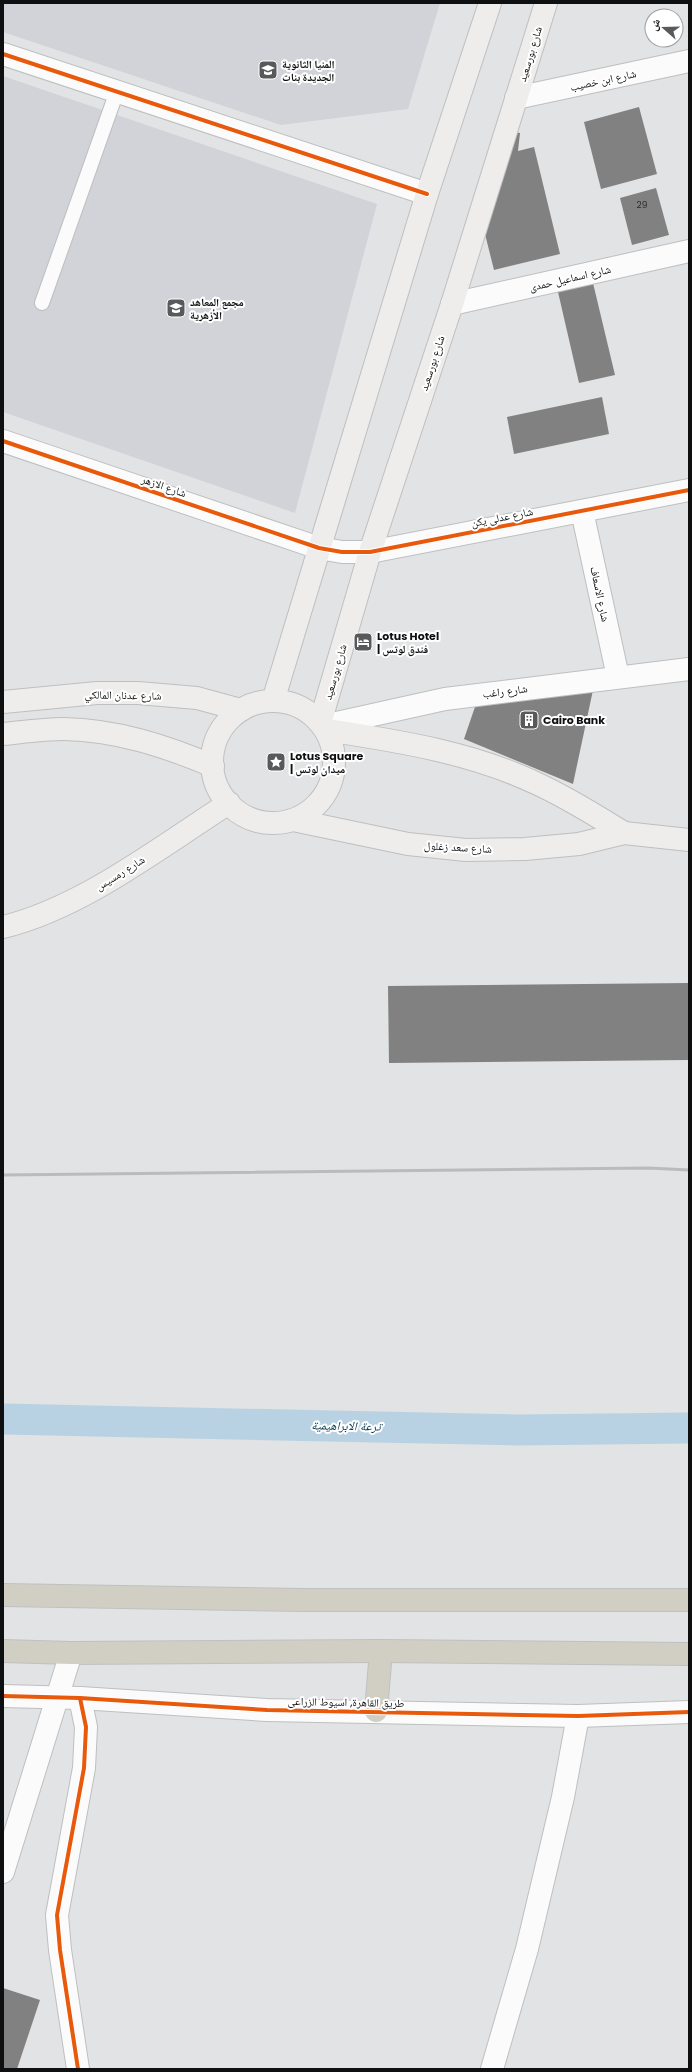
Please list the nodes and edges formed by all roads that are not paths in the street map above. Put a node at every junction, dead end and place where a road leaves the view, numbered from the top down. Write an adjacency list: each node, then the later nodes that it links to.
1 (490, 3): 7 (main road)
2 (546, 3): 6 (main road, شارع بورسعيد)
3 (3, 54): 5 (street)
4 (689, 61): 6 (street, شارع ابن خصيب)
5 (117, 91): 7 (street); 9 (lane)
6 (516, 98): 10 (main road, شارع بورسعيد)
7 (427, 194): 14 (main road)
8 (689, 251): 10 (street, شارع اسماعيل حمدى)
9 (42, 302)
10 (452, 304): 15 (main road, شارع بورسعيد)
11 (3, 441): 14 (street, شارع الازهر)
12 (689, 490): 13 (street, شارع عدلى يكن)
13 (582, 511): 15 (street, شارع عدلى يكن); 17 (street, شارع الاسعاف)
14 (319, 548): 15 (street, شارع عدلى يكن); 18 (main road)
15 (370, 552): 21 (main road, شارع بورسعيد)
16 (689, 669): 17 (street, شارع راغب)
17 (618, 677): 21 (street, شارع راغب)
18 (273, 701): 20 (main road); 21 (main road)
19 (3, 702): 20 (main road, شارع عدنان المالكي)
20 (241, 710): 23 (main road)
21 (323, 726): 25 (main road); 26 (main road, شارع سعد زغلول)
22 (3, 734): 23 (main road)
23 (213, 766): 24 (main road)
24 (229, 803): 25 (main road); 28 (main road, شارع رمسيس)
25 (294, 820): 26 (main road, شارع سعد زغلول)
26 (624, 833): 27 (main road, شارع سعد زغلول)
27 (689, 840)
28 (3, 927)
29 (3, 1595): 30 (highway)
30 (689, 1600)
31 (3, 1651): 33 (highway)
32 (381, 1651): 33 (highway); 34 (highway); 38 (highway)
33 (71, 1653): 36 (street)
34 (689, 1654)
35 (3, 1696): 36 (street, طريق القاهرة, اسيوط الزراعى)
36 (57, 1696): 37 (street, طريق القاهرة, اسيوط الزراعى); 41 (street)
37 (80, 1698): 38 (street, طريق القاهرة, اسيوط الزراعى); 42 (street)
38 (376, 1711): 40 (street, طريق القاهرة, اسيوط الزراعى)
39 (689, 1712): 40 (street, طريق القاهرة, اسيوط الزراعى)
40 (578, 1716): 43 (street)
41 (3, 1872)
42 (78, 2069)
43 (492, 2069)

